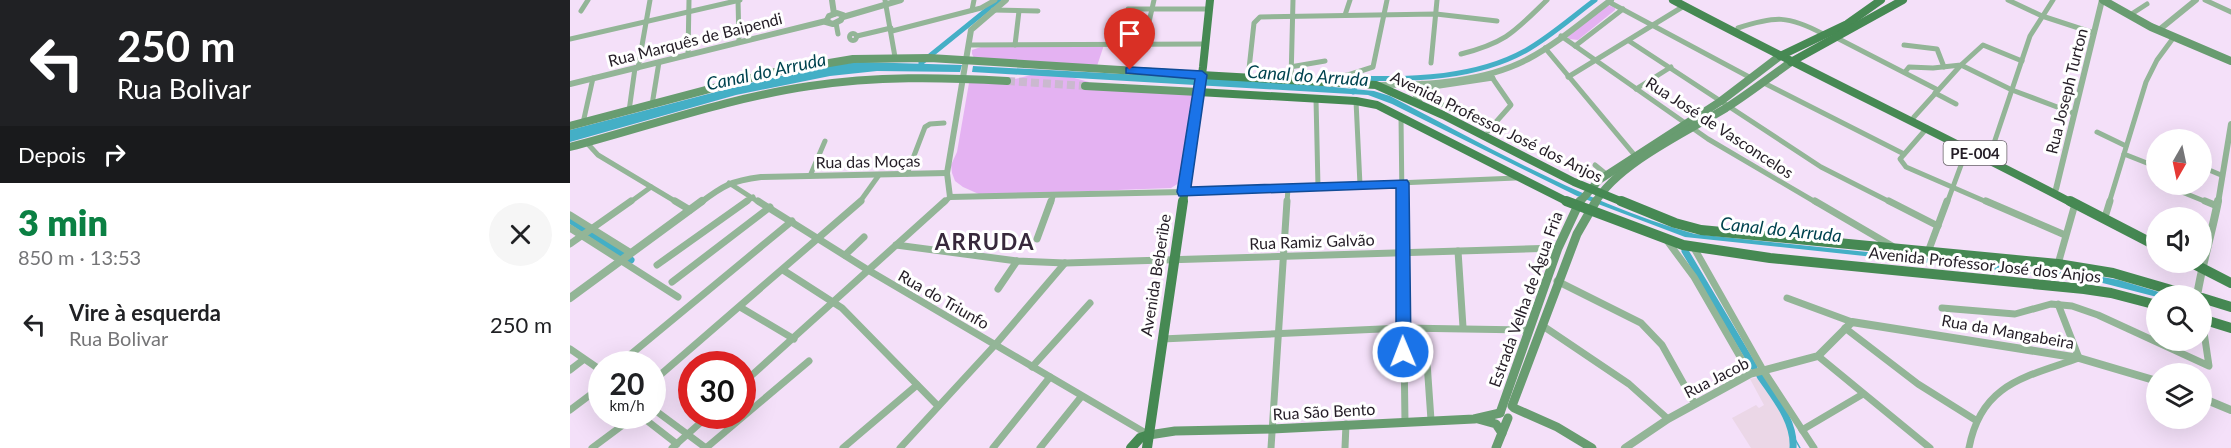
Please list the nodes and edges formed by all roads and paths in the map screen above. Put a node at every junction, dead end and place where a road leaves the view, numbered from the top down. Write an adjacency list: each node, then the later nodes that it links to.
1 (588, 0): 36 (street)
2 (650, 0): 49 (street)
3 (689, 0): 37 (street)
4 (739, 0): 37 (street); 64 (street)
5 (832, 0): 39 (street)
6 (902, 0): 25 (street)
7 (974, 0): 32 (street)
8 (995, 0): 32 (street)
9 (1005, 0): 33 (street)
10 (1154, 0): 30 (street)
11 (1293, 0): 44 (street)
12 (1350, 0): 41 (street)
13 (1387, 0): 42 (street)
14 (1437, 0): 40 (street)
15 (1547, 0): 72 (street)
16 (1673, 0): 26 (main road, PE-004)
17 (1881, 0): 57 (main road)
18 (1903, 0): 60 (main road)
19 (2008, 0): 45 (street)
20 (2053, 0): 45 (street)
21 (2102, 0): 43 (main road); 55 (street, Rua Joseph Turton)
22 (2196, 0): 54 (street)
23 (2205, 0): 38 (street)
24 (1610, 1): 31 (street); 59 (street)
25 (886, 2): 46 (street); 53 (street)
26 (1683, 3): 51 (street); 52 (main road, PE-004); 74 (main road, PE-004)
27 (1210, 4): 30 (street); 66 (main road, Avenida Beberibe)
28 (2147, 4): 43 (street)
29 (1128, 9): 30 (street)
30 (1152, 9): 65 (street)
31 (1623, 9): 51 (street); 70 (street)
32 (972, 10): 53 (street)
33 (993, 10): 34 (street); 67 (street)
34 (1019, 11): 35 (street); 68 (street)
35 (1038, 11)
36 (581, 12)
37 (689, 12): 49 (street); 73 (street)
38 (2231, 12)
39 (834, 14): 46 (street); 47 (street)
40 (1436, 14): 42 (street); 48 (street); 83 (street)
41 (1345, 15): 42 (street); 44 (street)
42 (1384, 15): 98 (street)
43 (2130, 15): 54 (main road)
44 (1293, 16): 85 (street); 95 (street)
45 (2042, 16): 55 (street); 79 (street)
46 (843, 17): 50 (street)
47 (826, 21): 50 (street); 64 (street, Rua Marquês de Baipendi)
48 (1497, 21)
49 (645, 22): 62 (street); 87 (street)
50 (836, 23): 56 (street)
51 (1654, 25): 63 (street); 96 (street)
52 (1738, 28): 57 (street); 74 (main road, PE-004)
53 (892, 29): 58 (street); 75 (street)
54 (2159, 30): 61 (main road)
55 (2094, 33): 116 (street, Rua Joseph Turton)
56 (838, 34)
57 (1823, 34): 74 (main road)
58 (857, 36)
59 (1561, 36): 70 (street, Rua José de Vasconcelos); 71 (street)
60 (1835, 37): 78 (main road); 90 (street)
61 (2174, 37): 80 (main road); 130 (street)
62 (570, 39)
63 (1629, 41): 77 (street); 86 (street)
64 (739, 42): 73 (street, Rua Marquês de Baipendi)
65 (1144, 44): 66 (street); 68 (street)
66 (1205, 44): 92 (main road, Avenida Beberibe)
67 (969, 45): 68 (street); 89 (street)
68 (1015, 45)
69 (1904, 45): 88 (street)
70 (1575, 46): 77 (street, Rua José de Vasconcelos)
71 (1545, 48): 91 (street); 93 (street)
72 (1461, 54)
73 (688, 55): 81 (street, Rua Marquês de Baipendi)
74 (1783, 55): 78 (main road, PE-004); 96 (main road, Estrada Velha de Água Fria)
75 (895, 57): 76 (main road, Avenida Professor José dos Anjos); 113 (main road, Avenida Professor José dos Anjos)
76 (927, 58): 89 (main road, Avenida Professor José dos Anjos)
77 (1595, 61): 93 (street); 105 (street, Rua José de Vasconcelos)
78 (1794, 61): 100 (main road, Estrada Velha de Água Fria); 118 (main road, PE-004); 125 (main road, PE-004)
79 (2022, 61): 84 (street); 107 (street)
80 (2231, 61)
81 (659, 62): 87 (street, Rua Marquês de Baipendi); 113 (street)
82 (1325, 62): 85 (street)
83 (1431, 63)
84 (1961, 65): 88 (street); 107 (street); 108 (street)
85 (1290, 67): 97 (street)
86 (1671, 67): 105 (street); 111 (street)
87 (636, 68): 94 (street, Rua Marquês de Baipendi); 115 (street)
88 (1944, 68): 90 (street)
89 (965, 70): 92 (main road, Avenida Professor José dos Anjos); 99 (main road, Avenida Professor José dos Anjos); 129 (main road, Avenida Professor José dos Anjos); 142 (street)
90 (1905, 72): 108 (street)
91 (1491, 75): 101 (street); 124 (street); 124 (street)
92 (1201, 77): 95 (main road, Avenida Professor José dos Anjos); 106 (main road, Avenida Beberibe)
93 (1568, 77): 136 (street)
94 (593, 78): 102 (street, Rua Marquês de Baipendi); 119 (street)
95 (1248, 78): 97 (main road, Avenida Professor José dos Anjos)
96 (1751, 78): 111 (main road, Estrada Velha de Água Fria)
97 (1291, 80): 98 (main road, Avenida Professor José dos Anjos)
98 (1348, 80): 103 (main road, Avenida Professor José dos Anjos)
99 (1007, 81)
100 (1762, 82): 111 (main road, Estrada Velha de Água Fria); 133 (street)
101 (1424, 83): 103 (street); 114 (street)
102 (570, 84)
103 (1372, 84): 114 (main road, Avenida Professor José dos Anjos)
104 (1085, 86): 106 (main road, Avenida Professor José dos Anjos)
105 (1636, 89): 122 (street, Rua José de Vasconcelos)
106 (1198, 90): 109 (main road, Avenida Professor José dos Anjos); 158 (main road, Avenida Beberibe)
107 (2012, 90): 116 (street); 135 (street)
108 (1936, 92): 112 (street); 118 (street)
109 (1317, 99): 110 (main road, Avenida Professor José dos Anjos); 153 (street)
110 (1356, 102): 117 (main road, Avenida Professor José dos Anjos); 151 (street)
111 (1724, 104): 122 (main road, Estrada Velha de Água Fria); 173 (street)
112 (1956, 104)
113 (652, 105): 115 (main road, Avenida Professor José dos Anjos)
114 (1421, 105): 127 (main road, Avenida Professor José dos Anjos)
115 (629, 111): 119 (main road, Avenida Professor José dos Anjos)
116 (2073, 113): 156 (street, Rua Joseph Turton)
117 (1401, 116): 148 (main road, Avenida Professor José dos Anjos); 150 (street)
118 (1914, 117): 135 (main road, PE-004)
119 (583, 123): 123 (main road, Avenida Professor José dos Anjos)
120 (944, 123): 143 (street)
121 (2231, 124): 139 (street)
122 (1688, 125): 136 (main road, Estrada Velha de Água Fria); 136 (main road, Estrada Velha de Água Fria); 189 (street, Rua José de Vasconcelos)
123 (570, 126)
124 (1490, 128): 127 (street)
125 (1927, 128): 132 (main road, PE-004); 133 (street)
126 (2097, 132): 130 (street)
127 (1483, 136): 157 (main road, Avenida Professor José dos Anjos)
128 (825, 141): 147 (street)
129 (587, 143): 131 (main road, Avenida Professor José dos Anjos); 152 (street)
130 (2126, 146): 134 (street)
131 (570, 147)
132 (1967, 149): 155 (street); 165 (main road, PE-004)
133 (1904, 154): 155 (street)
134 (2124, 154): 137 (street); 170 (street)
135 (1990, 155): 156 (main road, PE-004)
136 (1641, 159): 144 (main road, Estrada Velha de Água Fria); 161 (main road, Estrada Velha de Água Fria)
137 (2146, 163)
138 (1595, 165): 144 (street)
139 (2223, 165): 140 (street); 146 (street)
140 (2231, 168)
141 (2212, 171): 146 (street)
142 (947, 173): 143 (street, Rua das Moças); 163 (street)
143 (907, 174): 145 (street, Rua das Moças)
144 (1606, 174): 157 (main road, Estrada Velha de Água Fria)
145 (879, 175): 147 (street, Rua das Moças); 181 (street)
146 (2221, 175): 166 (street)
147 (810, 176): 149 (street, Rua das Moças)
148 (1516, 178): 150 (street); 164 (main road, Avenida Professor José dos Anjos)
149 (729, 183): 162 (street, Rua do Triunfo); 169 (street, Rua das Moças)
150 (1403, 183): 151 (street); 191 (street)
151 (1360, 185): 153 (street)
152 (651, 187): 169 (street); 176 (street)
153 (1318, 187): 154 (street)
154 (1288, 188): 158 (street); 194 (street)
155 (1952, 188): 173 (street); 179 (street)
156 (2056, 189): 170 (main road, PE-004)
157 (1587, 191): 161 (main road, Avenida Professor José dos Anjos); 164 (main road, Estrada Velha de Água Fria)
158 (1184, 192): 160 (street); 196 (main road, Avenida Beberibe)
159 (2190, 195): 166 (street)
160 (1053, 196): 163 (street); 182 (street)
161 (1599, 196): 168 (main road, Estrada Velha de Água Fria); 189 (main road, Avenida Professor José dos Anjos)
162 (753, 197): 167 (street, Rua do Triunfo); 200 (street)
163 (950, 197): 186 (street)
164 (1578, 203): 168 (main road, Avenida Professor José dos Anjos); 187 (main road, Estrada Velha de Água Fria)
165 (2074, 204): 179 (street); 183 (main road, PE-004)
166 (2217, 206): 174 (street)
167 (771, 207): 172 (street, Rua do Triunfo); 207 (street)
168 (1590, 208): 184 (main road, Avenida Professor José dos Anjos); 206 (main road, Estrada Velha de Água Fria)
169 (690, 210): 195 (street, Rua das Moças)
170 (2106, 214): 178 (main road, PE-004)
171 (570, 215): 176 (street)
172 (792, 221): 181 (street, Rua do Triunfo); 236 (street)
173 (1938, 226): 192 (street)
174 (2212, 226)
175 (570, 228): 177 (street)
176 (592, 228): 177 (street); 195 (street)
177 (584, 235): 185 (street); 195 (street)
178 (2146, 235)
179 (2065, 236): 199 (street)
180 (864, 237): 193 (street)
181 (818, 238): 193 (street, Rua do Triunfo); 202 (street)
182 (1037, 239)
183 (2146, 240)
184 (1668, 241): 188 (main road, Avenida Professor José dos Anjos); 249 (street)
185 (570, 244)
186 (896, 245): 197 (street, Rua Ramiz Galvão); 203 (street)
187 (1558, 248): 190 (street, Rua Ramiz Galvão); 228 (main road, Estrada Velha de Água Fria)
188 (1694, 248): 218 (main road, Avenida Professor José dos Anjos); 247 (street)
189 (1900, 250): 192 (main road, Avenida Professor José dos Anjos)
190 (1458, 251): 191 (street, Rua Ramiz Galvão); 225 (street)
191 (1404, 252): 194 (street, Rua Ramiz Galvão); 226 (street)
192 (1927, 253): 199 (main road, Avenida Professor José dos Anjos)
193 (845, 255): 203 (street, Rua do Triunfo)
194 (1283, 255): 196 (street, Rua Ramiz Galvão); 229 (street)
195 (626, 257): 211 (street); 212 (street, Rua das Moças)
196 (1174, 259): 198 (street, Rua Ramiz Galvão); 232 (main road, Avenida Beberibe)
197 (1017, 261): 198 (street, Rua Ramiz Galvão); 210 (street)
198 (1065, 263): 233 (street)
199 (2058, 264): 209 (main road, Avenida Professor José dos Anjos)
200 (657, 265)
201 (2212, 269): 205 (main road)
202 (783, 270): 215 (street); 219 (street)
203 (868, 270): 215 (street); 233 (street, Rua do Triunfo)
204 (2212, 271): 208 (main road)
205 (2231, 277)
206 (1557, 281): 224 (main road, Estrada Velha de Água Fria); 257 (street)
207 (672, 282)
208 (2231, 283)
209 (2154, 285)
210 (998, 289)
211 (678, 297)
212 (570, 298)
213 (1787, 298): 223 (street)
214 (2212, 301): 220 (main road)
215 (834, 302): 231 (street); 252 (street)
216 (1090, 303): 244 (street)
217 (2058, 303): 221 (street); 230 (street); 240 (street)
218 (2146, 303)
219 (740, 307): 231 (street); 246 (street)
220 (2231, 307)
221 (1942, 308)
222 (2212, 322): 227 (main road)
223 (1848, 325): 239 (street); 240 (street, Rua da Mangabeira); 266 (street)
224 (1543, 326): 261 (main road, Estrada Velha de Água Fria); 265 (street)
225 (1463, 327): 226 (street); 228 (street)
226 (1403, 328): 229 (street); 267 (street)
227 (2231, 328)
228 (1528, 330): 261 (main road, Estrada Velha de Água Fria)
229 (1280, 334): 232 (street); 272 (street)
230 (2146, 337)
231 (794, 339): 248 (street)
232 (1162, 339): 276 (main road, Avenida Beberibe)
233 (995, 345): 244 (street, Rua do Triunfo); 258 (street)
234 (1426, 348): 262 (street)
235 (570, 349): 241 (street)
236 (635, 351)
237 (2176, 351): 238 (street)
238 (2207, 351)
239 (1818, 356): 247 (street, Rua Jacob); 253 (street)
240 (2079, 358): 251 (street, Rua da Mangabeira); 266 (street)
241 (584, 360): 243 (street); 245 (street)
242 (809, 361): 280 (street)
243 (588, 362)
244 (1032, 367): 250 (street, Rua do Triunfo)
245 (570, 370)
246 (666, 370)
247 (1763, 370): 249 (street, Rua Jacob); 273 (street)
248 (756, 372)
249 (1750, 374): 257 (street, Rua Jacob)
250 (1050, 377): 255 (street, Rua do Triunfo); 283 (street)
251 (2146, 378)
252 (917, 384): 258 (street); 281 (street)
253 (1863, 394): 273 (street); 278 (street)
254 (588, 396): 259 (street)
255 (1082, 398): 276 (street, Rua do Triunfo); 284 (street)
256 (2212, 402): 260 (street)
257 (1695, 404): 265 (street, Rua Jacob)
258 (938, 406): 282 (street)
259 (570, 410)
260 (2231, 410)
261 (1508, 411): 264 (main road, Rua São Bento); 274 (main road, Estrada Velha de Água Fria); 290 (main road)
262 (1430, 416): 264 (main road, Rua São Bento); 267 (main road, Rua São Bento)
263 (666, 419): 275 (street)
264 (1474, 419): 274 (main road)
265 (1668, 419): 291 (street, Rua Jacob)
266 (1977, 421): 293 (street)
267 (1405, 422): 268 (main road, Rua São Bento)
268 (1346, 424): 272 (main road, Rua São Bento); 288 (street)
269 (618, 429): 279 (street)
270 (656, 429): 277 (street)
271 (694, 429): 275 (street)
272 (1272, 429): 276 (main road, Rua São Bento); 287 (street)
273 (1802, 430): 292 (street)
274 (1502, 433): 289 (main road, Estrada Velha de Água Fria)
275 (687, 435): 277 (street); 280 (street)
276 (1149, 435): 285 (main road); 286 (main road, Avenida Beberibe)
277 (675, 446)
278 (1926, 447)
279 (592, 448)
280 (706, 448)
281 (843, 448)
282 (900, 448)
283 (993, 448)
284 (1040, 448)
285 (1131, 448)
286 (1147, 448)
287 (1271, 448)
288 (1345, 448)
289 (1496, 448)
290 (1592, 448)
291 (1626, 448)
292 (1814, 448)
293 (1969, 448)

